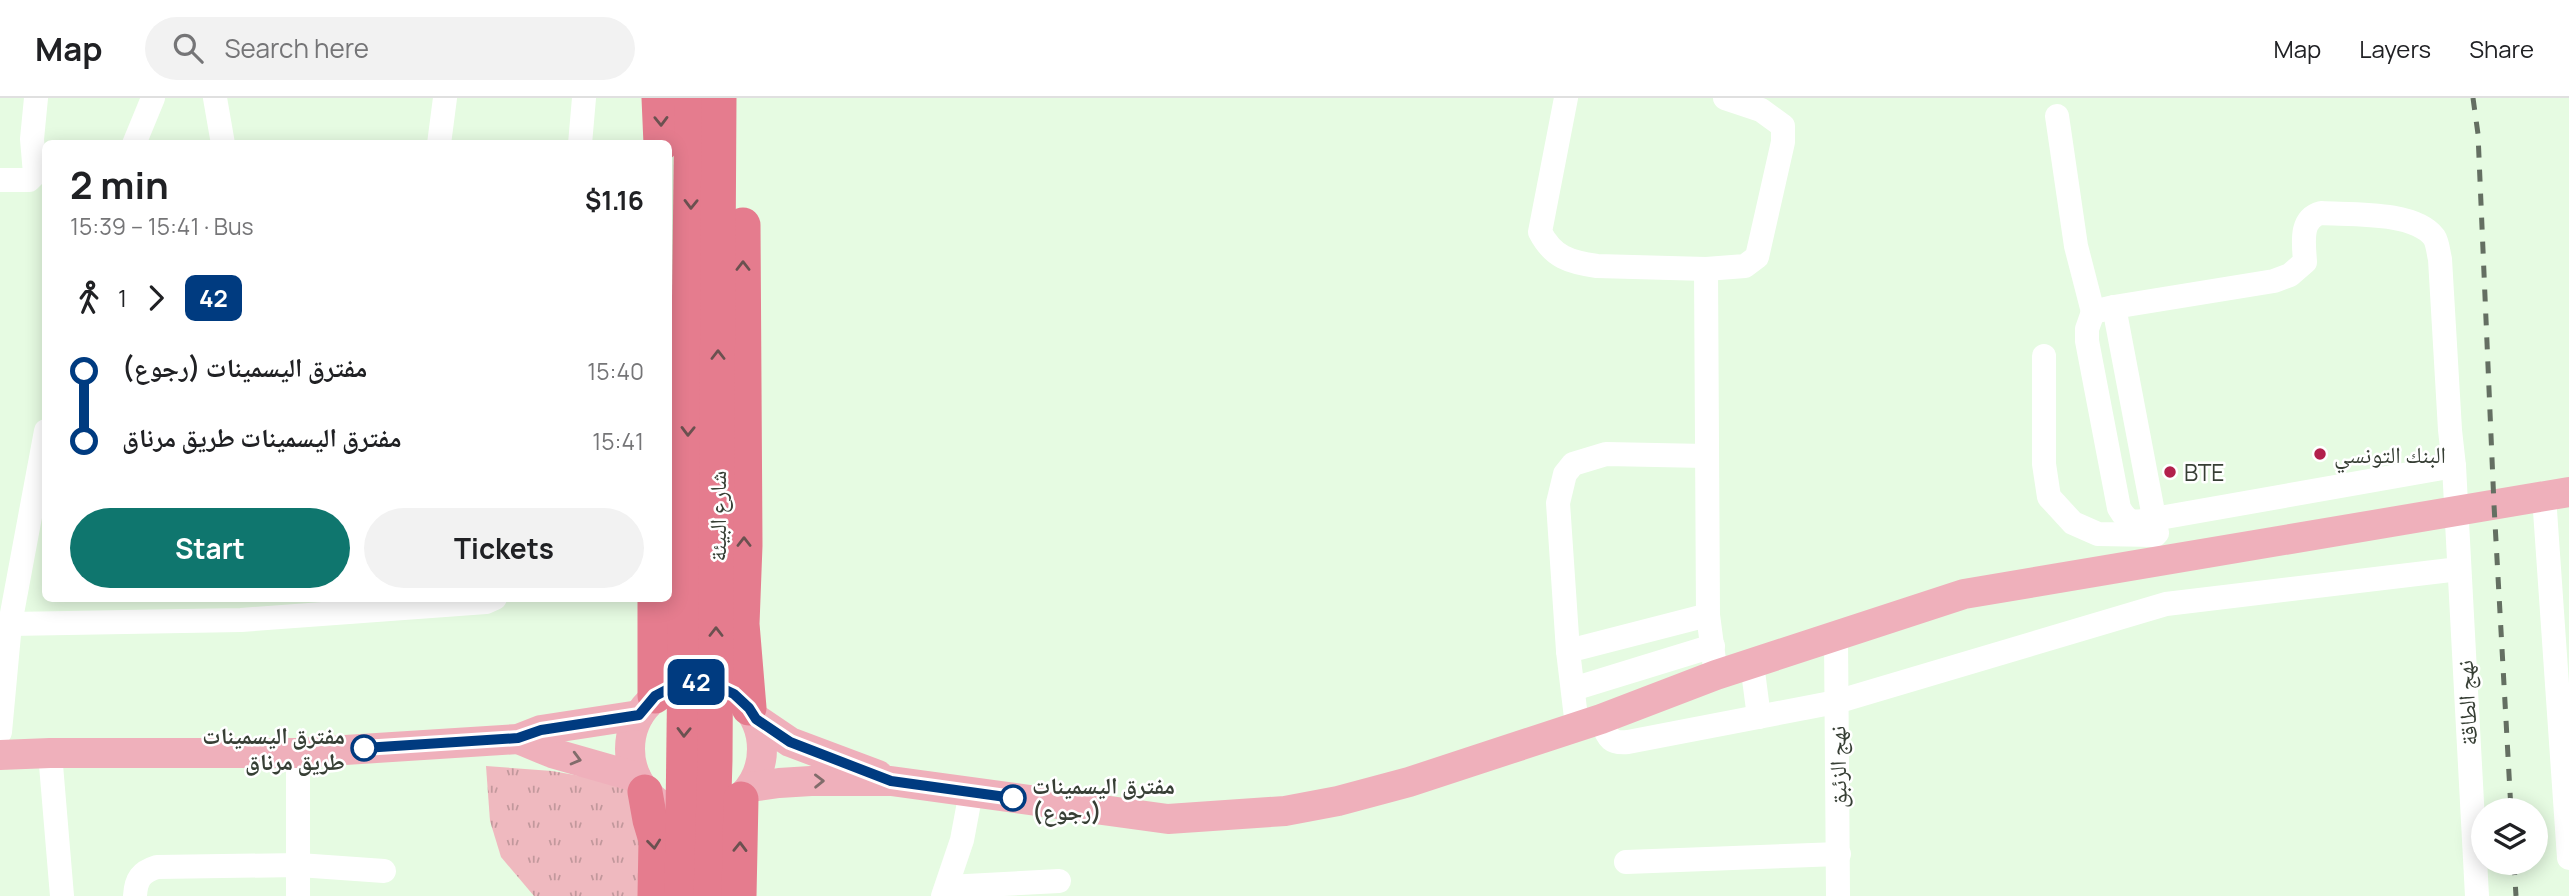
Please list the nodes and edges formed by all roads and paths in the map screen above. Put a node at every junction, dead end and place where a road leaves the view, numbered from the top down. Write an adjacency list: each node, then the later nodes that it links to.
1 (36, 98): 18 (street)
2 (153, 98): 14 (street)
3 (215, 98): 15 (street)
4 (445, 98): 16 (street)
5 (584, 98): 17 (street)
6 (659, 98): 13 (highway, one-way to 13)
7 (692, 98): 13 (highway, شارع البيئة)
8 (719, 98): 13 (highway)
9 (742, 98): 44 (highway, one-way to 9)
10 (1566, 98): 19 (street)
11 (1725, 98): 19 (street)
12 (2057, 117): 20 (street)
13 (691, 138): 67 (highway, one-way to 67); 68 (highway, شارع البيئة, one-way to 13)
14 (136, 140)
15 (222, 140)
16 (440, 140)
17 (580, 140)
18 (0, 180)
19 (1706, 269): 22 (street)
20 (2104, 310): 24 (street, نهج الطاقة); 27 (street)
21 (2044, 356): 27 (street)
22 (1706, 456): 34 (street); 38 (street)
23 (42, 460): 35 (street)
24 (2454, 466): 26 (street, نهج الطاقة); 27 (street)
25 (2557, 494): 26 (main road); 28 (street)
26 (2458, 510): 27 (main road); 29 (street, نهج الطاقة)
27 (2158, 538): 36 (main road)
28 (2559, 553): 57 (street)
29 (2459, 569): 42 (street); 71 (street, نهج الطاقة)
30 (486, 602): 32 (street)
31 (655, 602): 43 (highway)
32 (363, 606): 33 (street)
33 (242, 609): 35 (street)
34 (1708, 615): 37 (street); 38 (street)
35 (10, 624): 47 (street)
36 (1836, 637): 39 (main road); 42 (street, نهج الزئبق)
37 (1713, 646): 40 (street); 41 (street)
38 (1568, 651): 41 (street)
39 (1752, 664): 40 (main road); 45 (street)
40 (1717, 675): 46 (main road)
41 (1573, 689): 46 (street)
42 (1836, 702): 45 (street); 56 (street, نهج الزئبق)
43 (647, 706): 44 (main road); 48 (main road); 53 (main road)
44 (753, 714): 52 (main road); 55 (main road)
45 (1759, 717): 46 (street)
46 (1589, 722): 54 (main road)
47 (0, 732)
48 (518, 738): 50 (main road); 53 (main road, one-way to 53)
49 (50, 752): 50 (main road); 51 (main road); 63 (street)
50 (298, 753): 59 (street)
51 (0, 755)
52 (891, 781): 54 (main road); 55 (main road, one-way to 52)
53 (640, 785): 55 (main road); 66 (highway, one-way to 66)
54 (971, 792): 62 (street)
55 (746, 793): 69 (highway, one-way to 55)
56 (1839, 854): 58 (street); 70 (street, نهج الزئبق)
57 (2569, 858)
58 (1626, 862)
59 (299, 865): 60 (street); 64 (street); 65 (street)
60 (384, 871)
61 (1059, 881): 62 (street)
62 (946, 891)
63 (62, 896)
64 (135, 896)
65 (298, 896)
66 (655, 896)
67 (682, 896)
68 (711, 896)
69 (739, 896)
70 (1838, 896)
71 (2477, 896)

